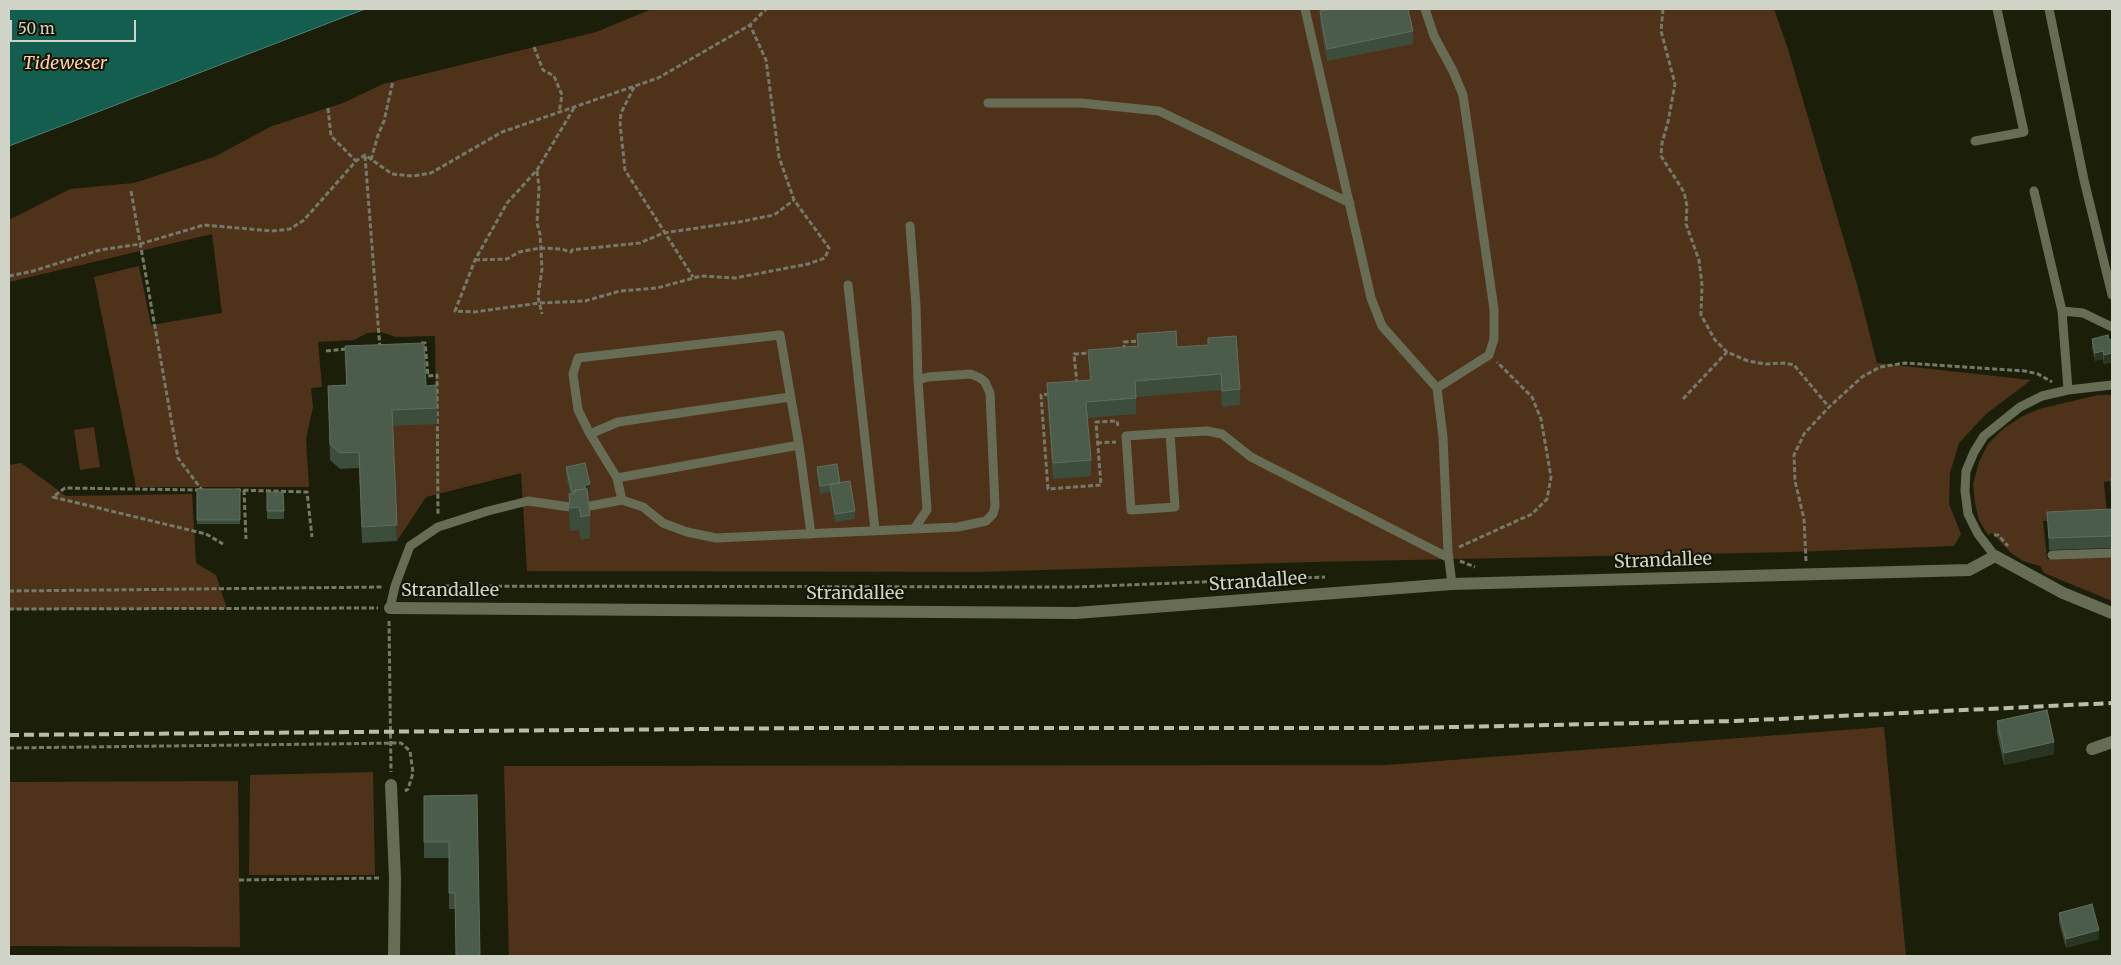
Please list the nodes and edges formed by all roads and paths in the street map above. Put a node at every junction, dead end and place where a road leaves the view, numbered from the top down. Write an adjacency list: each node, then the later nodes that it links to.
1 (766, 9): 7 (path)
2 (1305, 9): 23 (lane)
3 (1425, 9): 47 (lane)
4 (1663, 9): 45 (path)
5 (1997, 9): 15 (lane)
6 (2050, 9): 31 (lane)
7 (750, 25): 10 (path); 22 (path)
8 (534, 47): 14 (path)
9 (393, 81): 17 (path)
10 (634, 87): 13 (path); 25 (path)
11 (988, 102): 23 (lane)
12 (328, 108): 18 (path)
13 (574, 108): 14 (path); 19 (path)
14 (559, 114): 17 (path)
15 (1975, 141)
16 (365, 155): 17 (path); 18 (path); 38 (path)
17 (371, 160)
18 (356, 161): 26 (path)
19 (537, 170): 27 (path); 32 (path)
20 (131, 191): 26 (path)
21 (2034, 191): 33 (lane)
22 (794, 200): 25 (path); 29 (path)
23 (1350, 203): 50 (lane)
24 (910, 226): 48 (lane)
25 (664, 233): 27 (path); 29 (path)
26 (140, 244): 28 (path); 64 (path)
27 (475, 260): 32 (path)
28 (9, 276)
29 (693, 277): 32 (path)
30 (848, 285): 71 (lane)
31 (2112, 295)
32 (540, 303): 34 (path)
33 (2062, 311): 35 (lane); 51 (lane)
34 (542, 314)
35 (2112, 327)
36 (1150, 340): 43 (path)
37 (416, 343): 69 (path)
38 (380, 345): 39 (path); 40 (path); 46 (path)
39 (389, 345)
40 (371, 346)
41 (353, 348): 42 (path)
42 (326, 351)
43 (1116, 351)
44 (1100, 352): 52 (path)
45 (1727, 352): 55 (path); 56 (path)
46 (380, 353)
47 (1489, 356): 50 (lane); 79 (path)
48 (918, 380): 70 (lane); 70 (lane)
49 (2112, 385): 51 (lane)
50 (1437, 388): 79 (lane)
51 (2068, 390): 56 (path); 81 (lane)
52 (1077, 392)
53 (1050, 394): 61 (path)
54 (790, 397): 59 (lane); 59 (lane); 62 (lane)
55 (1683, 399)
56 (1829, 407): 82 (path)
57 (1119, 430): 61 (path)
58 (1170, 433): 60 (lane); 60 (lane); 79 (lane)
59 (590, 434): 63 (lane)
60 (1126, 441): 61 (path)
61 (1098, 443)
62 (798, 444): 63 (lane); 72 (lane)
63 (618, 478): 68 (lane)
64 (201, 490): 65 (path); 76 (path)
65 (210, 490)
66 (227, 490): 67 (path)
67 (244, 490): 73 (path); 75 (path)
68 (622, 500): 69 (lane); 72 (lane)
69 (438, 526): 85 (lane)
70 (914, 529): 71 (lane)
71 (876, 530): 72 (lane)
72 (811, 534)
73 (312, 537)
74 (1991, 538): 77 (path)
75 (246, 539)
76 (223, 544)
77 (2010, 548)
78 (2112, 553): 80 (lane)
79 (1449, 555): 84 (lane)
80 (2052, 555)
81 (1995, 556): 84 (street, Strandallee); 89 (street)
82 (1806, 560)
83 (1330, 577): 85 (path)
84 (1452, 584): 87 (street, Strandallee)
85 (395, 586): 86 (path); 87 (lane)
86 (9, 591)
87 (390, 608): 88 (path); 93 (path)
88 (9, 609)
89 (2112, 613)
90 (2112, 742): 92 (street)
91 (9, 748): 94 (path)
92 (2092, 749)
93 (390, 754)
94 (391, 791): 95 (street)
95 (395, 878): 96 (path); 97 (street)
96 (239, 880)
97 (394, 956)

